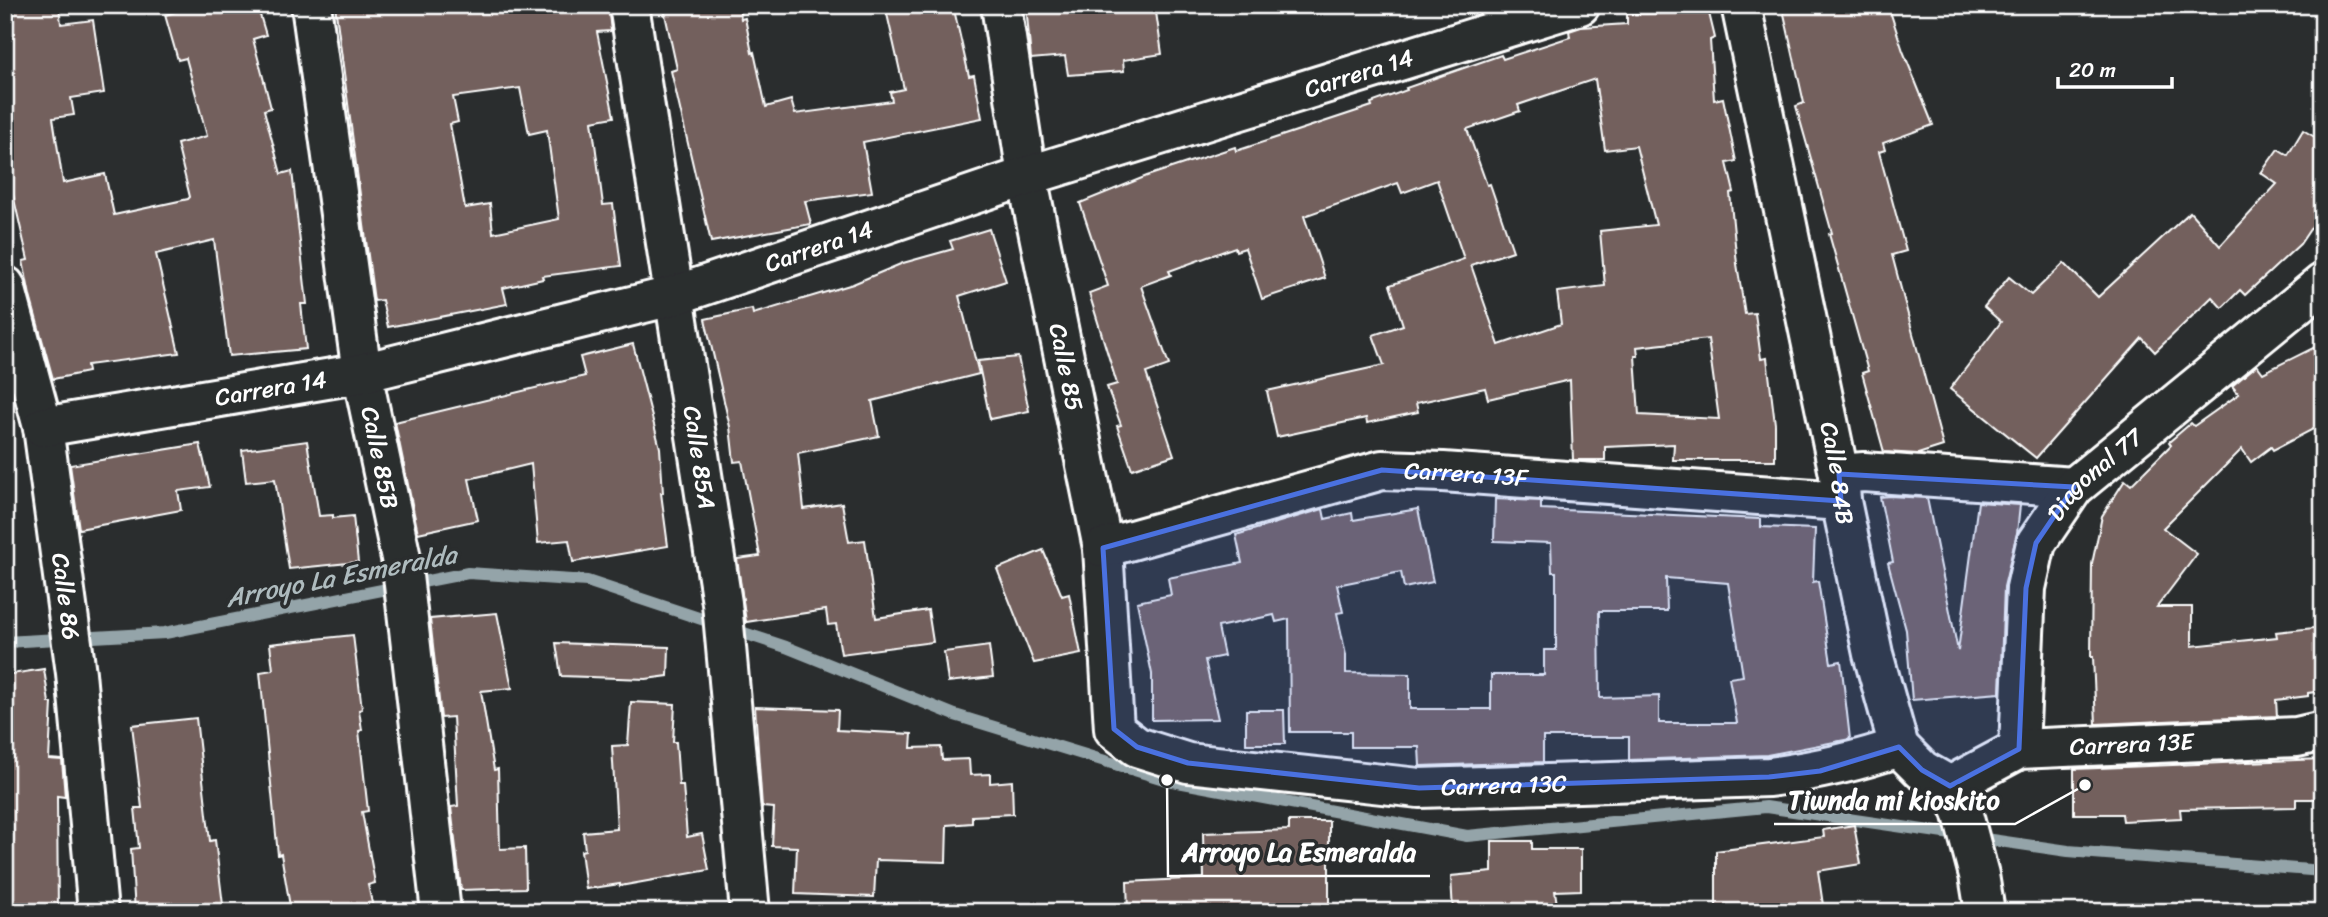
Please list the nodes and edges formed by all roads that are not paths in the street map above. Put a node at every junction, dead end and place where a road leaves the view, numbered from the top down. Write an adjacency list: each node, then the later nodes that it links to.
1 (312, 5): 10 (street, Calle 85B)
2 (629, 5): 9 (street, Calle 85A)
3 (1001, 5): 6 (street, Calle 85)
4 (1580, 5): 6 (street, Carrera 14)
5 (1741, 5): 12 (street, Calle 84B)
6 (1027, 176): 9 (street, Carrera 14); 14 (street, Calle 85)
7 (2323, 283): 13 (street, Diagonal 77)
8 (5, 286): 11 (street, Calle 86)
9 (676, 295): 10 (street, Carrera 14); 22 (street, Calle 85A)
10 (362, 373): 11 (street, Carrera 14); 21 (street, Calle 85B)
11 (43, 427): 20 (street, Calle 86)
12 (1840, 487): 13 (street, Carrera 13F); 14 (street, Carrera 13F); 17 (street, Calle 84B)
13 (2074, 487): 18 (street, Diagonal 77)
14 (1103, 548): 15 (street, Calle 85)
15 (1114, 729): 17 (street, Carrera 13C)
16 (2323, 731): 18 (street, Carrera 13E)
17 (1899, 747): 19 (street)
18 (2019, 749): 19 (street, Carrera 13E)
19 (1956, 799): 23 (street)
20 (98, 912)
21 (441, 912)
22 (750, 912)
23 (1985, 912)

